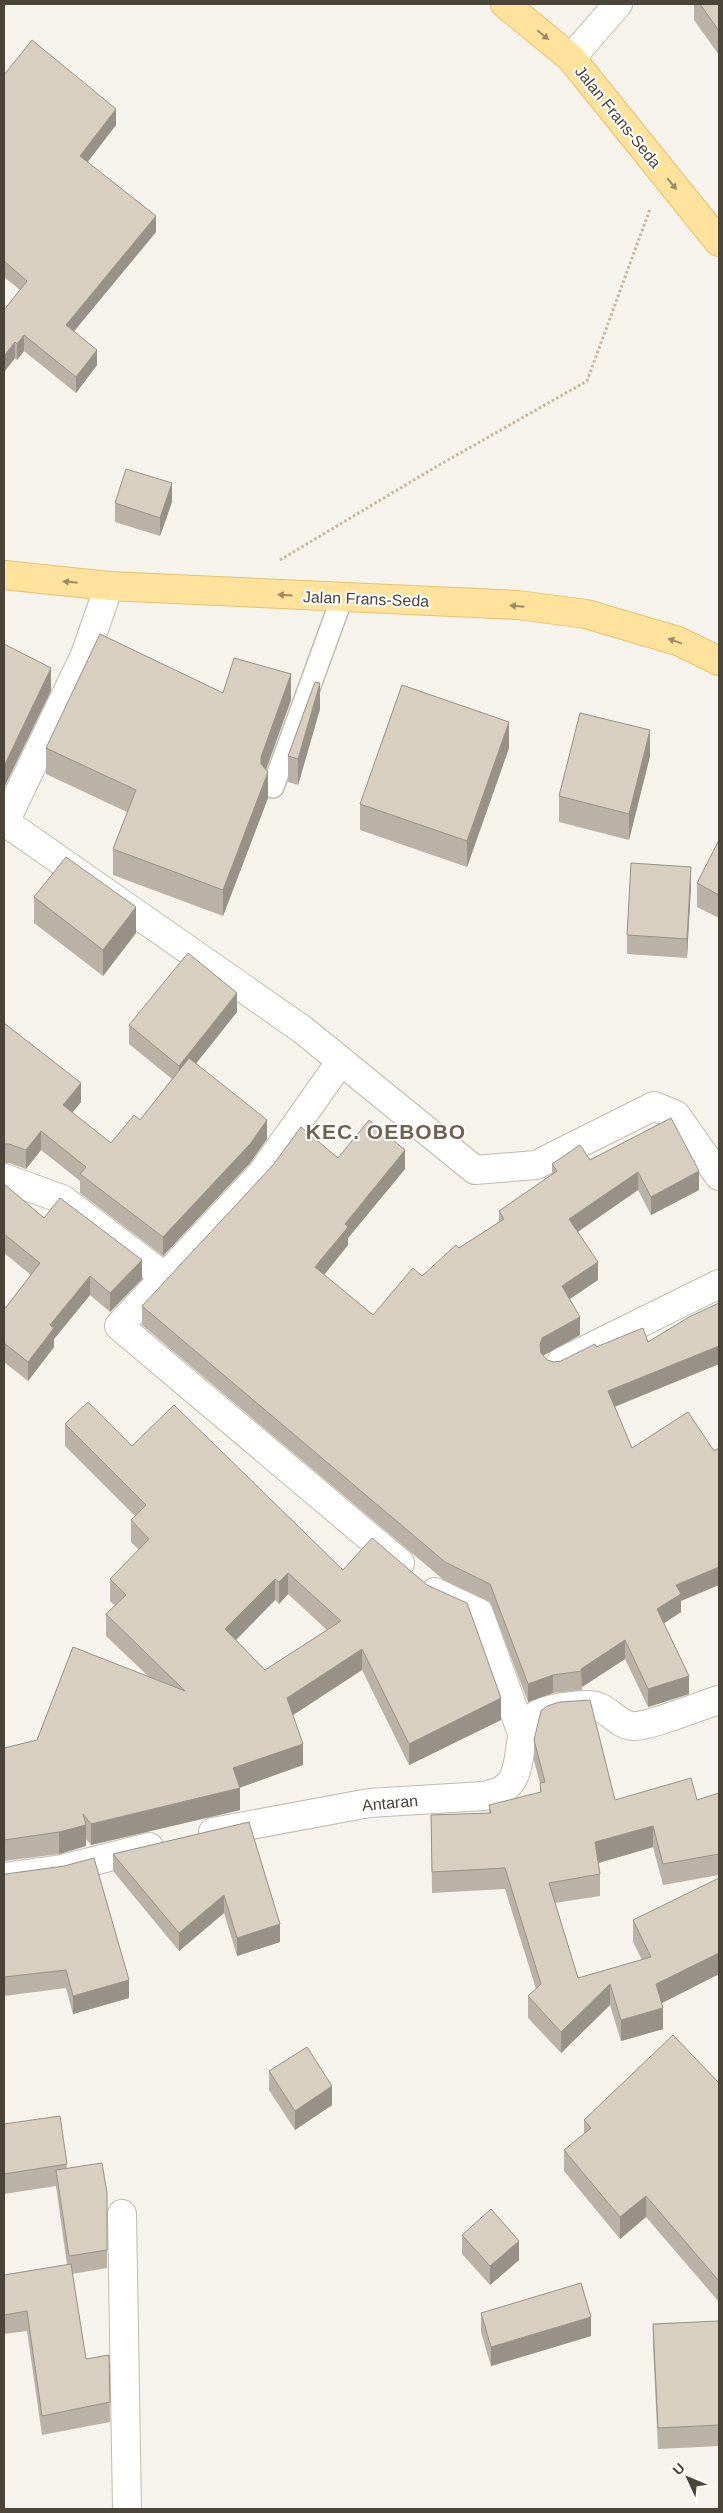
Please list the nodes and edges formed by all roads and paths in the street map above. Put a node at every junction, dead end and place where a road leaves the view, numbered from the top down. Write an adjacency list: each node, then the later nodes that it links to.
1 (506, 4): 3 (main road, Jalan Frans-Seda, one-way to 3)
2 (618, 4): 3 (street)
3 (571, 58): 4 (main road, Jalan Frans-Seda)
4 (663, 173): 5 (main road, Jalan Frans-Seda, one-way to 5); 6 (path)
5 (719, 242)
6 (277, 563)
7 (4, 575): 8 (main road, Jalan Frans-Seda, one-way to 7)
8 (109, 586): 9 (main road, Jalan Frans-Seda, one-way to 8); 12 (street)
9 (342, 598): 10 (main road, Jalan Frans-Seda, one-way to 9); 11 (lane)
10 (719, 661)
11 (273, 786)
12 (4, 823): 13 (street)
13 (341, 1061): 14 (street); 16 (street)
14 (719, 1176)
15 (4, 1178): 16 (street)
16 (164, 1276): 20 (street)
17 (719, 1284): 18 (street)
18 (555, 1365)
19 (719, 1700): 20 (street, Antaran)
20 (523, 1736): 21 (street, Antaran)
21 (4, 1877)
22 (122, 2214): 23 (street)
23 (127, 2509)

